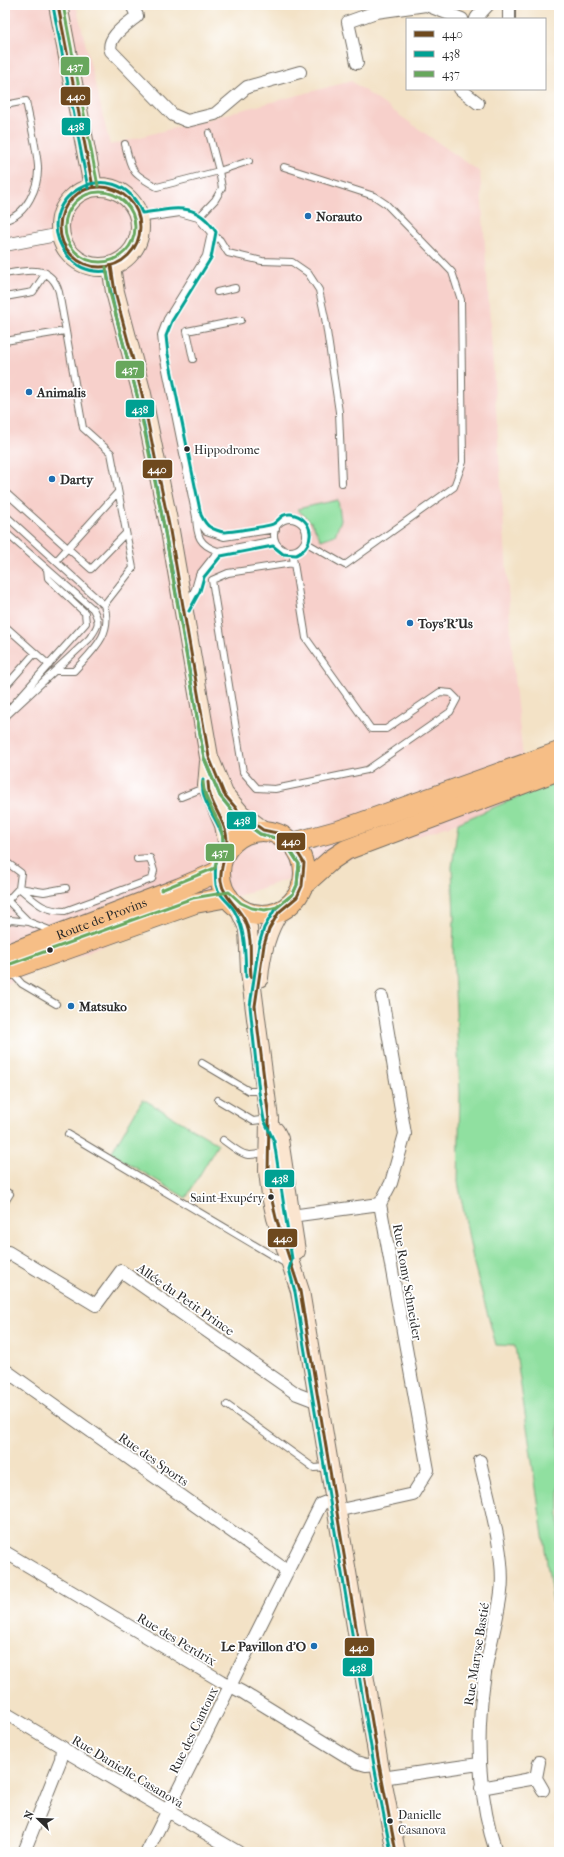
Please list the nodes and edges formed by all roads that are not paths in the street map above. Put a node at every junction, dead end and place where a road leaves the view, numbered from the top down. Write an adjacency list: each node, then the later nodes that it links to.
1 (58, 5): 18 (main road)
2 (132, 5): 9 (street)
3 (488, 5): 6 (street)
4 (509, 5): 7 (street)
5 (459, 18): 8 (street)
6 (475, 18)
7 (509, 18)
8 (357, 63)
9 (300, 72)
10 (461, 90): 11 (street)
11 (478, 103)
12 (5, 105): 21 (lane)
13 (209, 133): 17 (lane)
14 (125, 144): 17 (lane)
15 (249, 161): 17 (lane)
16 (284, 167): 44 (lane)
17 (219, 171): 19 (lane)
18 (93, 188): 20 (main road); 23 (main road)
19 (198, 218): 20 (lane); 22 (lane)
20 (139, 219): 25 (main road)
21 (5, 220)
22 (211, 232): 35 (lane); 39 (lane)
23 (61, 234): 24 (street); 25 (main road)
24 (5, 244)
25 (111, 266): 52 (main road)
26 (46, 273): 27 (lane); 30 (lane); 32 (lane)
27 (5, 274)
28 (235, 288): 29 (lane)
29 (217, 292)
30 (5, 297)
31 (241, 320): 34 (lane)
32 (65, 331): 33 (lane); 37 (lane)
33 (5, 341)
34 (193, 359)
35 (342, 482)
36 (5, 492): 45 (lane)
37 (118, 492): 42 (lane); 45 (lane)
38 (5, 515): 48 (lane)
39 (196, 517): 40 (lane); 46 (lane)
40 (276, 529): 43 (lane); 44 (lane)
41 (5, 532): 50 (lane)
42 (126, 533): 45 (lane); 51 (lane)
43 (275, 540): 46 (lane); 47 (lane)
44 (305, 542): 47 (lane)
45 (67, 548): 48 (lane)
46 (218, 551): 52 (lane)
47 (292, 551): 49 (lane)
48 (56, 561): 51 (lane)
49 (293, 563): 49 (lane)
50 (47, 569): 55 (lane); 56 (lane)
51 (104, 605): 56 (lane)
52 (183, 612): 61 (main road)
53 (5, 626): 54 (lane)
54 (35, 653): 55 (lane); 57 (lane)
55 (49, 665): 58 (lane)
56 (55, 671): 59 (lane)
57 (5, 687)
58 (5, 714)
59 (5, 717)
60 (559, 752): 66 (main road)
61 (209, 757): 63 (main road); 65 (main road)
62 (559, 770): 71 (main road)
63 (207, 786): 64 (lane); 67 (main road)
64 (181, 797)
65 (263, 830): 66 (main road); 67 (main road)
66 (293, 843): 71 (main road)
67 (228, 847): 70 (main road)
68 (137, 860): 72 (lane)
69 (5, 861): 72 (lane)
70 (220, 871): 75 (main road); 79 (main road, Route de Provins)
71 (302, 886): 76 (main road)
72 (19, 888): 73 (lane); 74 (lane)
73 (66, 888)
74 (6, 900): 77 (lane)
75 (233, 902): 76 (main road); 80 (main road, Route de Provins); 83 (main road)
76 (279, 912): 83 (main road)
77 (29, 922): 78 (lane); 79 (lane)
78 (5, 923)
79 (61, 933): 80 (main road, Route de Provins)
80 (6, 965): 82 (lane)
81 (382, 997): 93 (street)
82 (56, 1004)
83 (255, 1006): 85 (main road)
84 (202, 1063): 85 (lane)
85 (264, 1091): 87 (main road)
86 (218, 1100): 87 (lane)
87 (270, 1119): 90 (main road); 94 (main road)
88 (68, 1134): 96 (lane)
89 (223, 1140): 90 (lane)
90 (268, 1150): 96 (main road)
91 (5, 1191): 92 (lane)
92 (5, 1202)
93 (380, 1204): 94 (street); 102 (street, Rue Romy Schneider)
94 (291, 1216): 96 (main road)
95 (6, 1252): 98 (street, Allée du Petit Prince)
96 (294, 1269): 98 (main road)
97 (5, 1370): 104 (street, Rue des Sports)
98 (318, 1402): 101 (main road)
99 (227, 1405): 101 (lane)
100 (480, 1461): 109 (street, Rue Maryse Bastié)
101 (329, 1467): 102 (main road)
102 (335, 1505): 104 (street, Rue des Cantoux); 110 (main road)
103 (5, 1552): 105 (street, Rue des Perdrix)
104 (287, 1571): 105 (street, Rue des Cantoux)
105 (230, 1685): 110 (street, Rue des Perdrix); 114 (street, Rue des Cantoux)
106 (5, 1713): 107 (street, Rue Danielle Casanova)
107 (62, 1747): 114 (street, Rue Danielle Casanova); 115 (street)
108 (539, 1762): 111 (street)
109 (479, 1764): 110 (street, Rue des Perdrix); 112 (street, Rue Maryse Bastié)
110 (380, 1771): 118 (main road)
111 (536, 1778): 112 (street); 113 (street)
112 (481, 1788): 119 (street, Rue Maryse Bastié)
113 (543, 1790)
114 (168, 1811): 116 (street, Rue des Cantoux); 117 (street, Rue Danielle Casanova)
115 (24, 1852)
116 (147, 1852)
117 (238, 1852)
118 (396, 1852)
119 (496, 1852)

